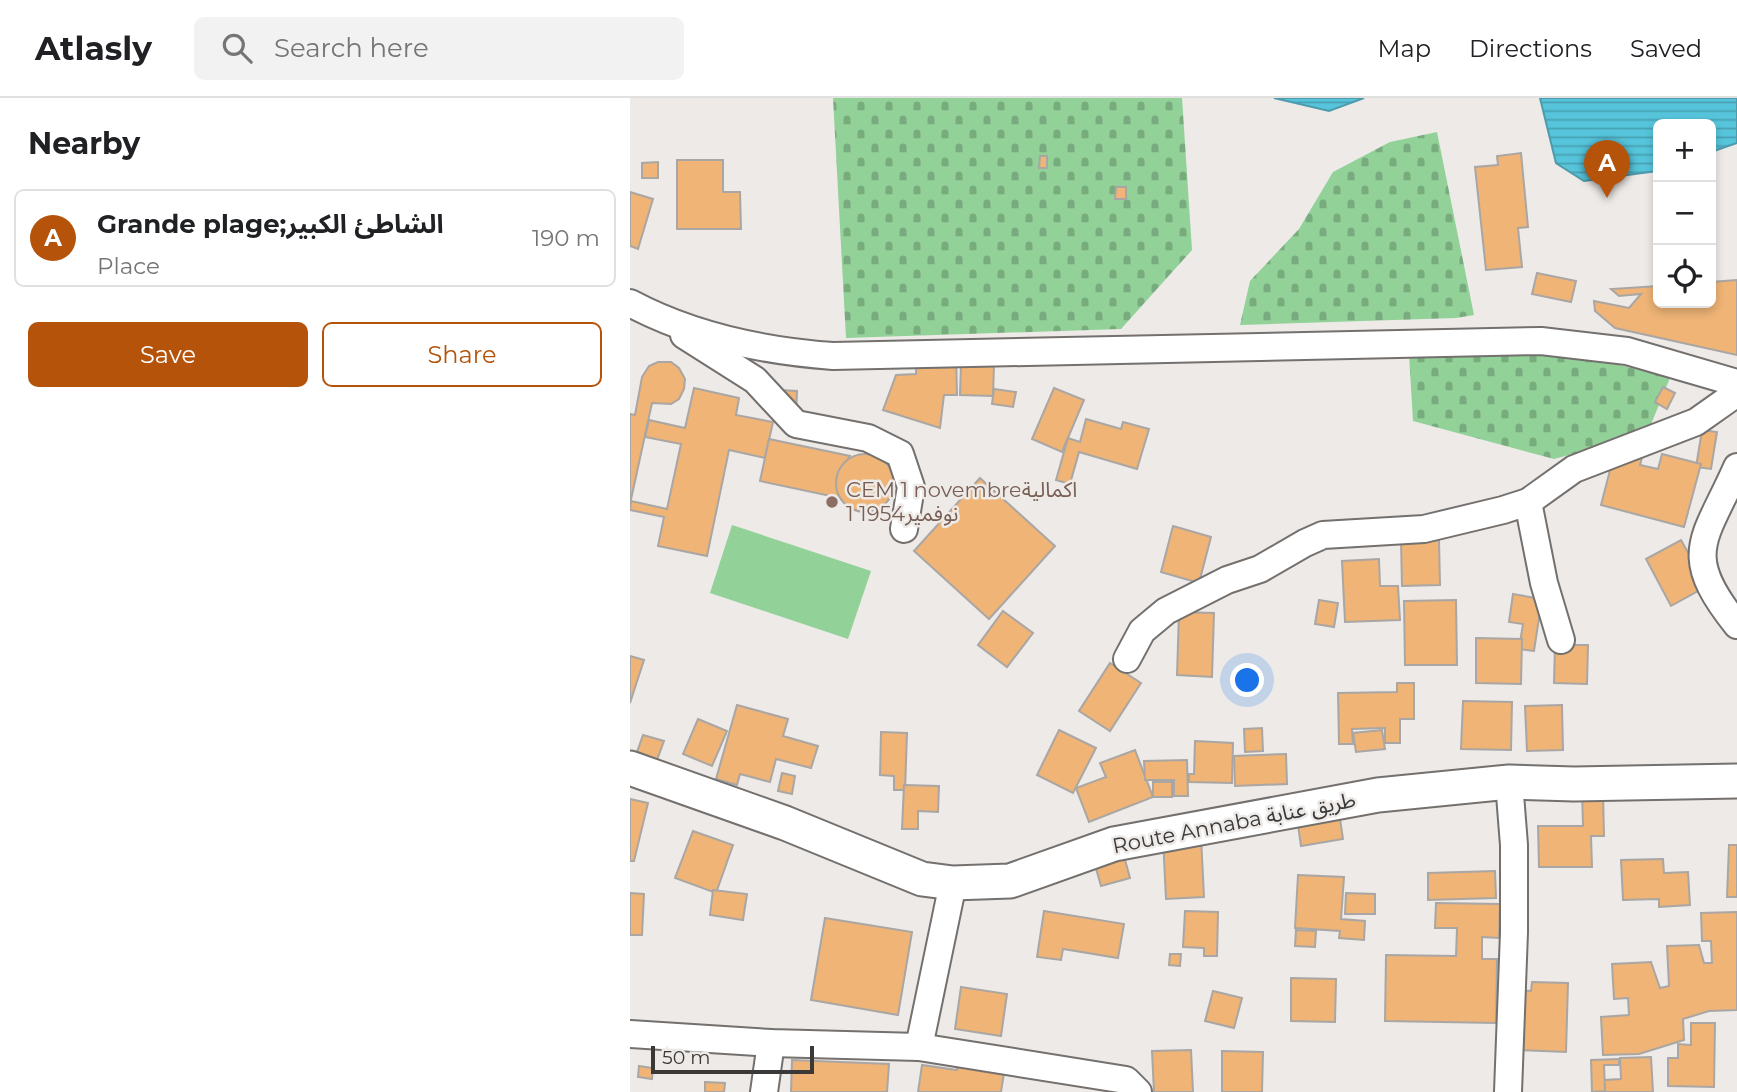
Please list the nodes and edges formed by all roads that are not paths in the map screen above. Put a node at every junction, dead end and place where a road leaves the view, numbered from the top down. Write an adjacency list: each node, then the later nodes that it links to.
1 (642, 309): 2 (street); 6 (street)
2 (1737, 383)
3 (1737, 393): 5 (street)
4 (1737, 467): 7 (street)
5 (1528, 502): 8 (street); 9 (street)
6 (904, 529)
7 (1737, 625)
8 (1561, 639)
9 (1127, 659)
10 (630, 768): 13 (main road, Route Annaba طريق عنابة)
11 (1737, 781): 12 (main road, Route Annaba طريق عنابة)
12 (1509, 782): 13 (main road, Route Annaba طريق عنابة); 19 (street)
13 (953, 883): 16 (street)
14 (630, 1034): 15 (street)
15 (771, 1043): 16 (street); 17 (street)
16 (919, 1047): 18 (street)
17 (764, 1092)
18 (1138, 1092)
19 (1508, 1092)

